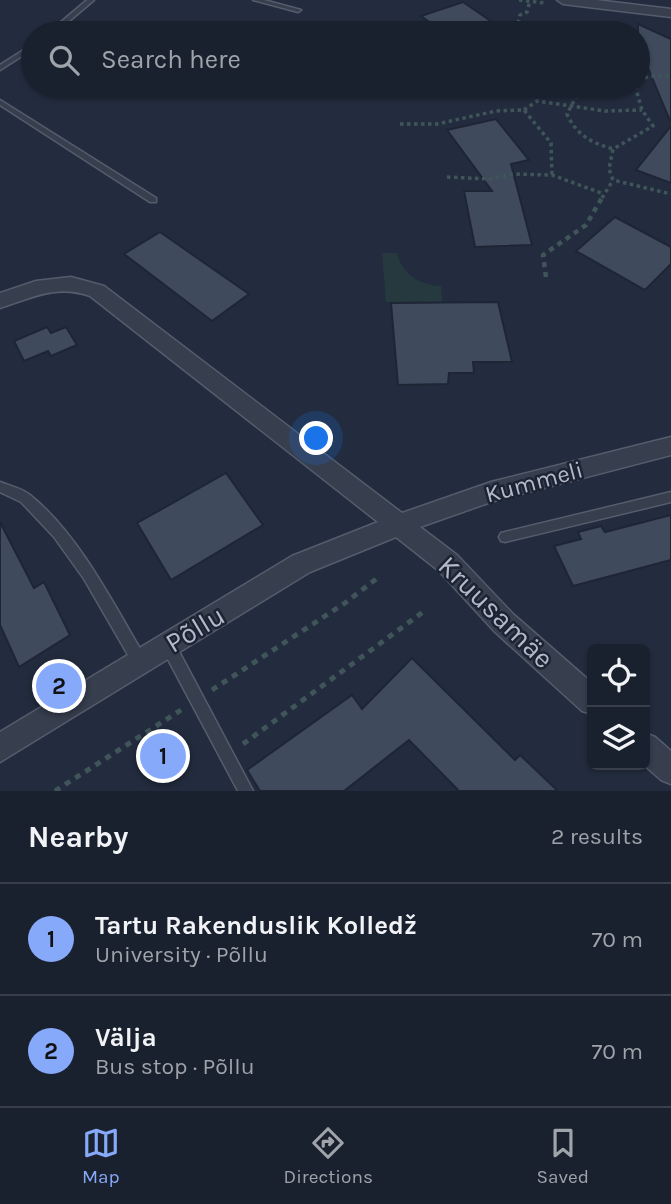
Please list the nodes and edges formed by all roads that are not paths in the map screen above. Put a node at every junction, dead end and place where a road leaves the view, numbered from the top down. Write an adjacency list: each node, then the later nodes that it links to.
1 (91, 0): 6 (lane)
2 (256, 0): 4 (lane)
3 (563, 0): 5 (street)
4 (298, 10)
5 (671, 13)
6 (66, 21)
7 (21, 54): 8 (lane)
8 (0, 68)
9 (0, 102): 10 (lane)
10 (153, 200)
11 (0, 301): 15 (street, Kruusamäe)
12 (671, 446): 15 (street, Kummeli)
13 (0, 486): 18 (lane)
14 (671, 497): 16 (lane)
15 (398, 525): 17 (street, Põllu); 19 (street, Kruusamäe)
16 (505, 537)
17 (168, 645): 18 (street, Põllu); 23 (lane)
18 (140, 662): 20 (street, Põllu)
19 (587, 697)
20 (0, 748)
21 (650, 751): 22 (street)
22 (671, 770)
23 (246, 791)

